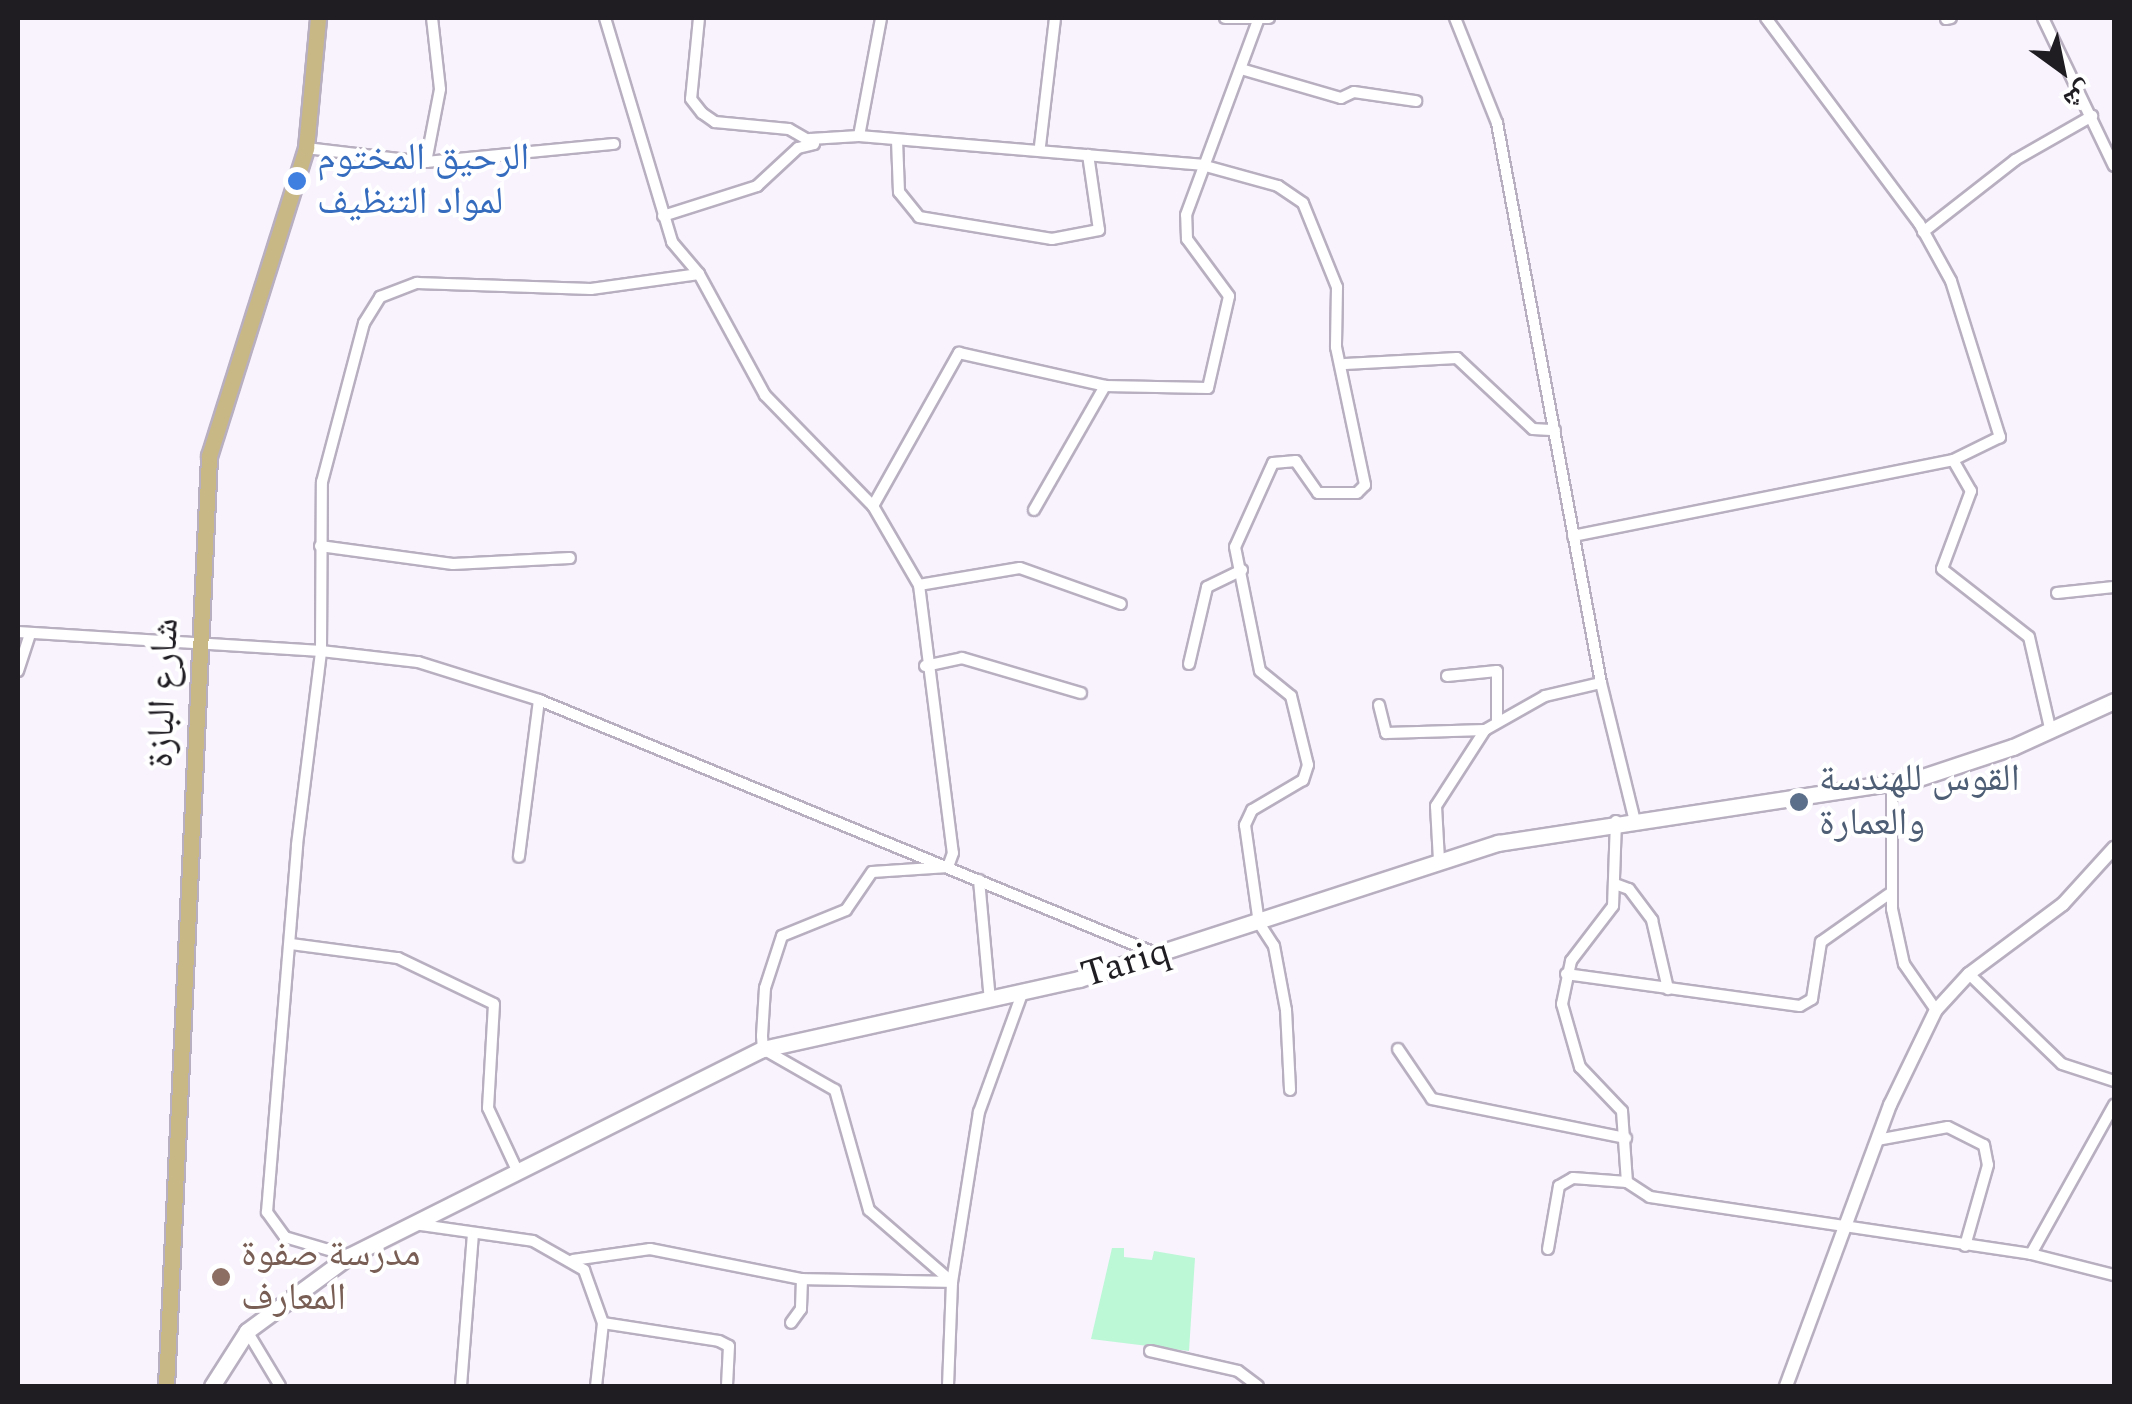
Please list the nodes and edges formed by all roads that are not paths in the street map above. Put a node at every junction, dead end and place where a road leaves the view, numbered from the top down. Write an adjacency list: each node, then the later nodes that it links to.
1 (318, 18): 20 (main road, شارع البازة)
2 (432, 18): 22 (street)
3 (605, 18): 25 (street)
4 (700, 18): 18 (street)
5 (881, 18): 15 (street)
6 (1055, 18): 19 (street)
7 (1225, 18): 11 (street)
8 (1454, 18): 30 (street)
9 (1766, 18): 26 (street)
10 (2043, 18): 14 (street)
11 (1264, 19): 12 (street)
12 (1241, 69): 13 (street); 23 (street)
13 (1416, 101)
14 (2092, 116): 24 (street); 26 (street)
15 (859, 136): 16 (street); 18 (street)
16 (897, 140): 19 (street); 21 (street)
17 (614, 144): 22 (street)
18 (814, 144): 25 (street)
19 (1040, 146): 21 (street)
20 (306, 148): 22 (street); 43 (main road, شارع البازة)
21 (1088, 155): 23 (street)
22 (426, 162)
23 (1202, 165): 28 (street); 29 (street)
24 (2114, 166)
25 (663, 216): 27 (street)
26 (1923, 232): 31 (street)
27 (700, 274): 32 (street); 35 (street)
28 (1345, 364): 30 (street); 37 (street)
29 (1105, 386): 32 (street); 33 (street)
30 (1555, 430): 34 (street)
31 (1953, 460): 34 (street); 56 (street)
32 (873, 506): 38 (street)
33 (1034, 510)
34 (1573, 536): 49 (street)
35 (320, 546): 36 (street); 44 (street)
36 (570, 558)
37 (1242, 570): 45 (street); 67 (street)
38 (919, 585): 41 (street); 46 (street)
39 (2114, 587): 40 (street)
40 (2057, 593)
41 (1122, 604)
42 (24, 633): 43 (street); 47 (street)
43 (198, 643): 44 (street); 100 (main road, شارع البازة)
44 (321, 651): 51 (street); 68 (street)
45 (1190, 664)
46 (925, 666): 50 (street); 63 (street)
47 (18, 671)
48 (1447, 676): 54 (street)
49 (1601, 683): 54 (street); 58 (street)
50 (1080, 693)
51 (538, 700): 61 (street); 63 (street)
52 (2114, 700): 56 (main road, Tariq)
53 (1379, 705): 55 (street)
54 (1497, 721): 55 (street)
55 (1486, 730): 62 (street)
56 (2051, 732): 57 (main road, Tariq)
57 (1892, 784): 58 (main road, Tariq); 66 (street)
58 (1634, 817): 59 (main road, Tariq)
59 (1616, 820): 62 (main road, Tariq); 65 (street)
60 (2114, 848): 71 (street)
61 (519, 857)
62 (1439, 860): 67 (main road, Tariq)
63 (948, 867): 64 (street); 76 (street)
64 (979, 880): 69 (street); 74 (street)
65 (1615, 884): 70 (street); 72 (street)
66 (1889, 894): 72 (street); 75 (street)
67 (1259, 922): 69 (main road, Tariq); 79 (street)
68 (291, 944): 83 (street); 91 (street)
69 (1158, 955): 73 (main road, Tariq)
70 (1566, 974): 72 (street); 81 (street)
71 (1969, 974): 75 (street); 78 (street)
72 (1668, 989)
73 (1022, 994): 74 (main road, Tariq); 95 (street)
74 (990, 1000): 76 (main road, Tariq)
75 (1936, 1010): 82 (street)
76 (763, 1049): 83 (main road, Tariq); 95 (street)
77 (1398, 1049): 81 (street)
78 (2114, 1082)
79 (1290, 1090)
80 (2114, 1105): 90 (street)
81 (1626, 1138): 84 (street)
82 (1877, 1140): 86 (street); 88 (street)
83 (516, 1168): 85 (main road, Tariq)
84 (1627, 1182): 86 (street); 89 (street)
85 (413, 1224): 87 (street); 91 (main road, Tariq)
86 (1843, 1231): 88 (street); 108 (street)
87 (473, 1233): 92 (street); 103 (street)
88 (1965, 1246): 90 (street)
89 (1548, 1249)
90 (2030, 1254): 93 (street)
91 (349, 1256): 98 (main road, Tariq)
92 (573, 1260): 94 (street); 97 (street)
93 (2114, 1275)
94 (802, 1278): 95 (street); 96 (street)
95 (952, 1282): 106 (street)
96 (791, 1322)
97 (602, 1324): 104 (street); 105 (street)
98 (247, 1331): 101 (main road, Tariq); 102 (street)
99 (1150, 1350): 107 (street)
100 (166, 1386)
101 (212, 1386)
102 (280, 1386)
103 (462, 1386)
104 (596, 1386)
105 (727, 1386)
106 (948, 1386)
107 (1258, 1386)
108 (1786, 1386)

